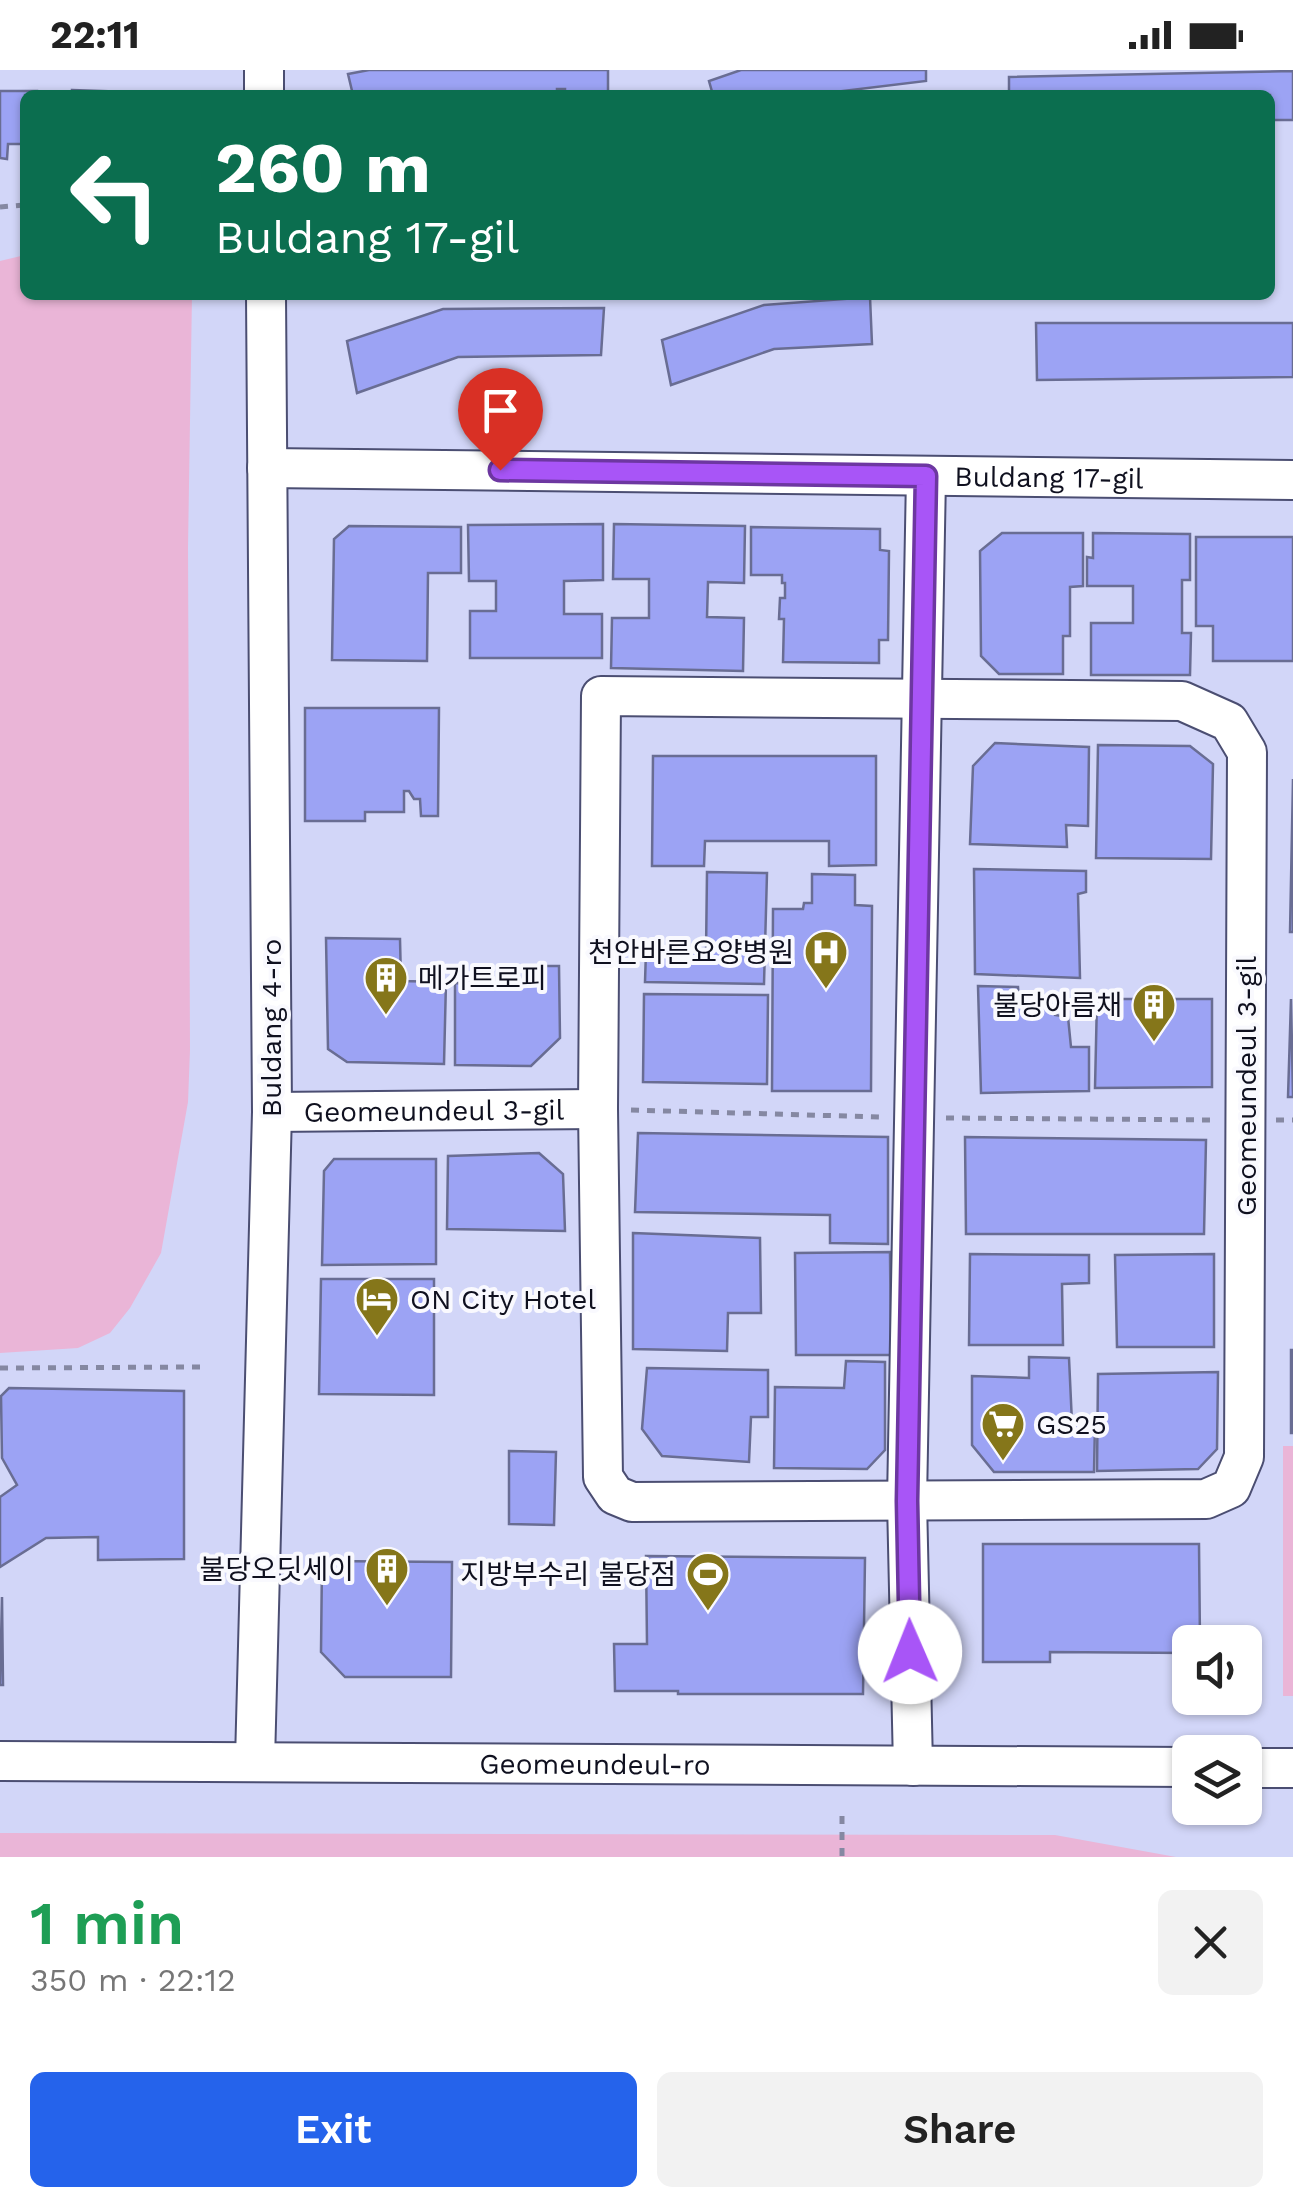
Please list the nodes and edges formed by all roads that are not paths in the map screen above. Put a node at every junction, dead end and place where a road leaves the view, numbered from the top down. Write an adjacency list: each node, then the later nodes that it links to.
1 (266, 300): 2 (street, Buldang 4-ro)
2 (267, 468): 3 (street, Buldang 17-gil); 7 (street, Buldang 4-ro)
3 (926, 476): 4 (street, Buldang 17-gil); 5 (street)
4 (1293, 480)
5 (921, 699): 6 (street, Geomeundeul 3-gil); 8 (street); 8 (street, Geomeundeul 3-gil)
6 (598, 1109): 7 (street, Geomeundeul 3-gil); 8 (street, Geomeundeul 3-gil)
7 (272, 1112): 9 (street, Buldang 4-ro)
8 (907, 1501): 11 (street)
9 (256, 1760): 10 (street, Geomeundeul-ro); 11 (street, Geomeundeul-ro)
10 (0, 1761)
11 (913, 1766): 12 (street, Geomeundeul-ro)
12 (1172, 1768)
13 (1262, 1768): 14 (street)
14 (1293, 1768)

